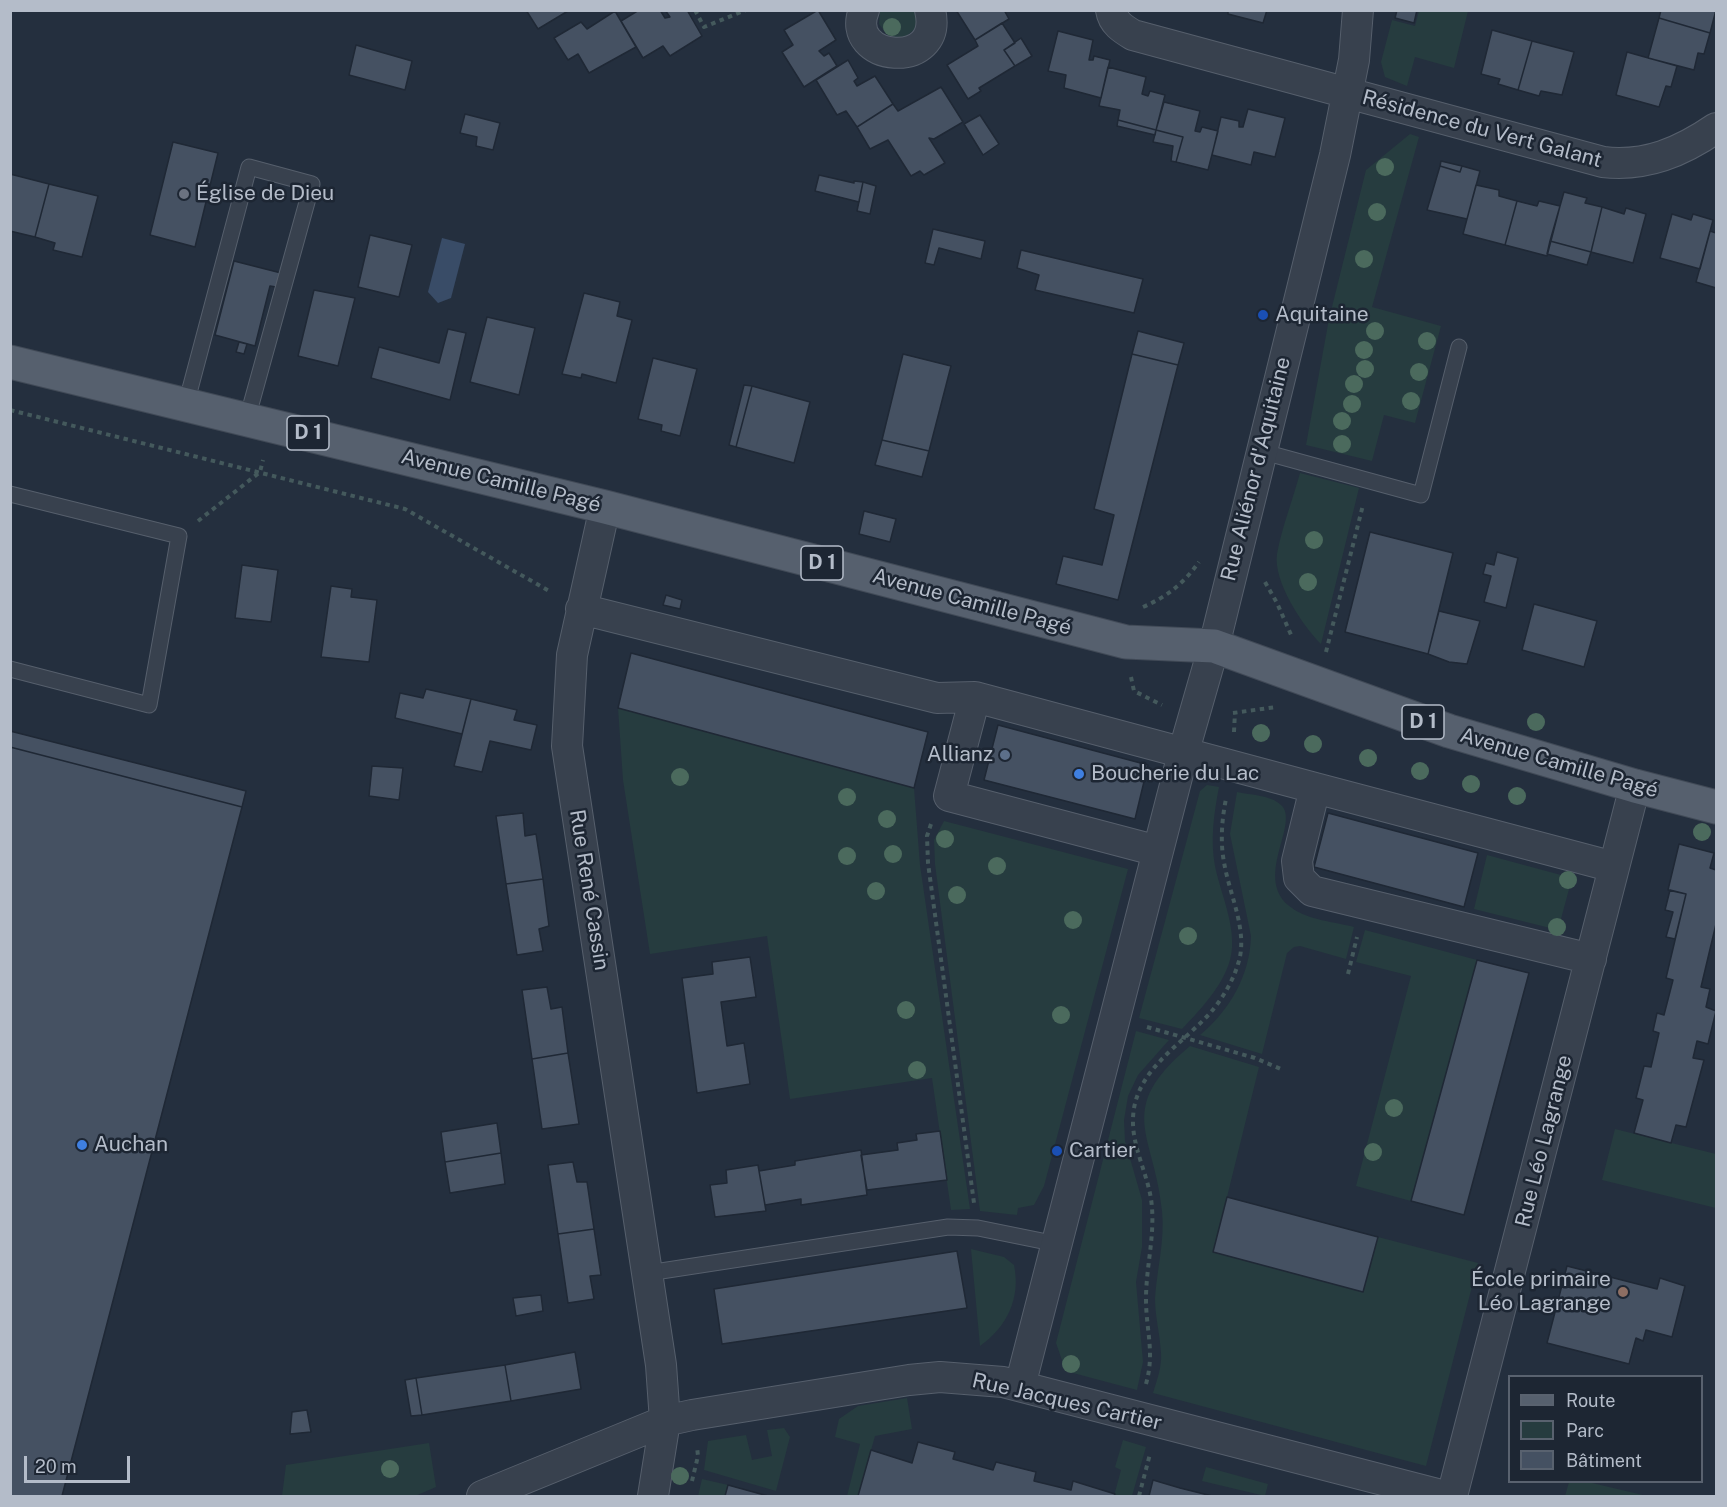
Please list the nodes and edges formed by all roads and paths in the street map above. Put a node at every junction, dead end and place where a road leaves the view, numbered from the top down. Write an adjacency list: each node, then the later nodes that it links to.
1 (695, 10): 2 (path)
2 (746, 10)
3 (864, 10): 4 (street)
4 (930, 10)
5 (1112, 10): 7 (street, Résidence du Vert Galant)
6 (1358, 10): 7 (street, Rue Aliénor d'Aquitaine)
7 (1348, 93): 8 (street, Résidence du Vert Galant); 14 (street, Rue Aliénor d'Aquitaine)
8 (1716, 128)
9 (1459, 347): 15 (lane)
10 (10, 362): 11 (main road, Avenue Camille Pagé / D 1)
11 (186, 404): 13 (main road, Avenue Camille Pagé / D 1); 13 (lane)
12 (10, 410): 18 (path)
13 (247, 419): 17 (main road, Avenue Camille Pagé / D 1)
14 (1260, 451): 15 (lane); 19 (street, Rue Aliénor d'Aquitaine)
15 (1369, 481): 20 (path)
16 (10, 494): 21 (lane)
17 (605, 507): 18 (street, Rue René Cassin); 19 (main road, Avenue Camille Pagé / D 1)
18 (581, 609): 22 (street); 37 (street, Rue René Cassin)
19 (1214, 646): 23 (street, Rue Aliénor d'Aquitaine); 25 (main road, Avenue Camille Pagé / D 1)
20 (1324, 661)
21 (10, 669)
22 (975, 698): 23 (street); 27 (street)
23 (1183, 754): 24 (street); 29 (street, Rue Aliénor d'Aquitaine)
24 (1233, 768): 26 (street); 33 (path)
25 (1635, 786): 28 (main road, Avenue Camille Pagé / D 1); 30 (street, Rue Léo Lagrange)
26 (1315, 788): 30 (street); 31 (street)
27 (949, 796): 29 (street); 35 (path)
28 (1716, 807)
29 (1158, 851): 32 (street, Rue Aliénor d'Aquitaine)
30 (1614, 867): 31 (street, Rue Léo Lagrange)
31 (1591, 959): 45 (street, Rue Léo Lagrange)
32 (1114, 1018): 33 (path); 36 (street, Rue Aliénor d'Aquitaine)
33 (1184, 1037): 34 (path); 39 (path)
34 (1281, 1069)
35 (978, 1228): 36 (lane); 37 (lane)
36 (1057, 1244): 38 (street, Rue Aliénor d'Aquitaine)
37 (648, 1273): 40 (street, Rue René Cassin)
38 (1020, 1386): 39 (street, Rue Jacques Cartier); 40 (street, Rue Jacques Cartier)
39 (1148, 1420): 43 (path); 44 (street, Rue Jacques Cartier)
40 (664, 1421): 41 (street, Rue Jacques Cartier); 42 (street, Rue René Cassin)
41 (482, 1497)
42 (653, 1497)
43 (1139, 1497)
44 (1445, 1497)
45 (1452, 1497)

